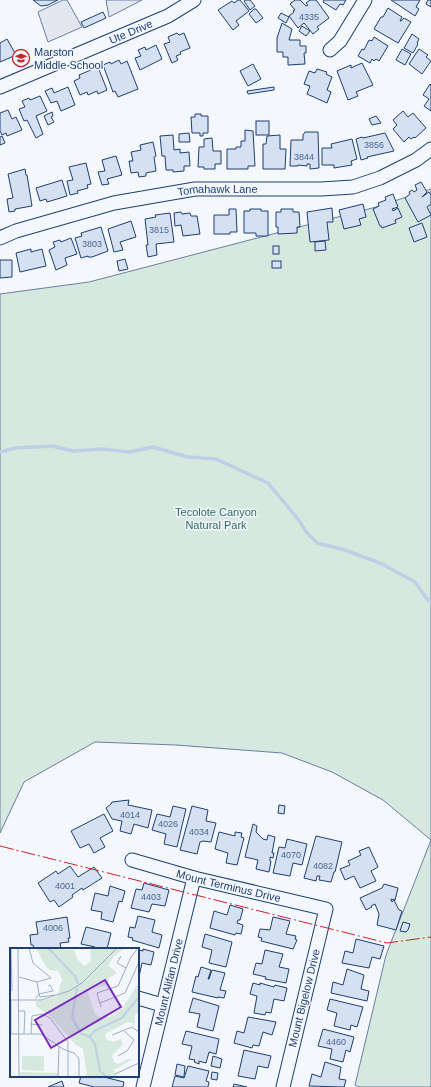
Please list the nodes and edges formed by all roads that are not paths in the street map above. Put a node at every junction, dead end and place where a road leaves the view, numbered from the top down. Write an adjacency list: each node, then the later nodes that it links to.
1 (194, 0): 4 (street, Ute Drive)
2 (365, 0): 3 (street)
3 (330, 50)
4 (0, 88)
5 (431, 149): 6 (street, Tomahawk Lane)
6 (0, 238)
7 (132, 860): 8 (street, Mount Terminus Drive)
8 (194, 878): 9 (street, Mount Terminus Drive); 11 (street, Mount Alifan Drive)
9 (326, 910): 13 (street, Mount Bigelow Drive)
10 (139, 998): 11 (street)
11 (162, 1005): 12 (street, Mount Alifan Drive)
12 (143, 1087)
13 (283, 1087)

